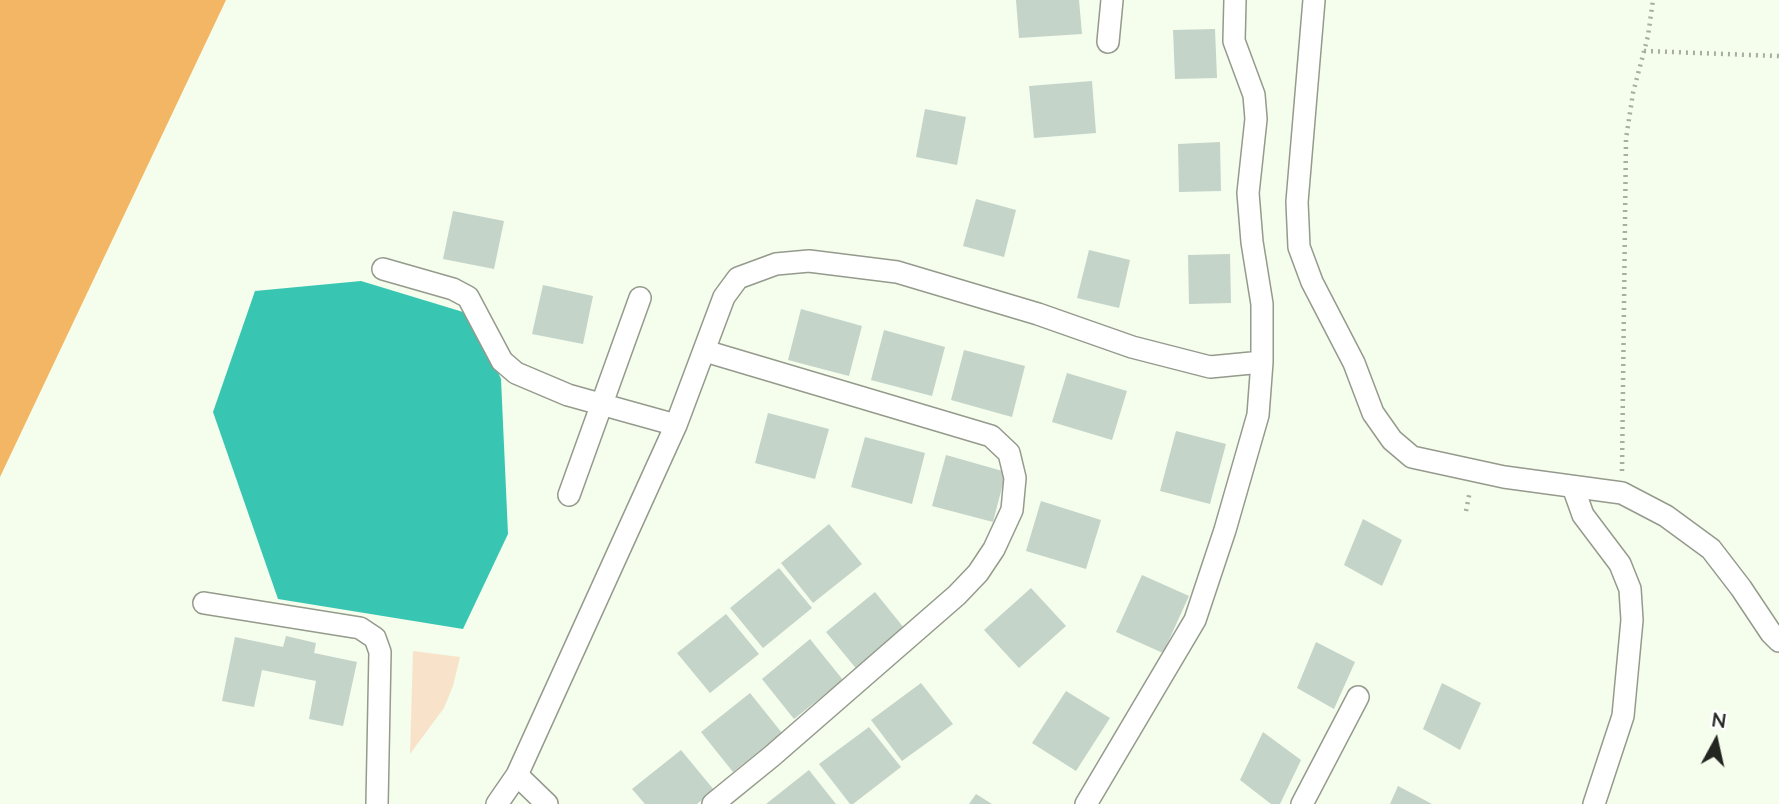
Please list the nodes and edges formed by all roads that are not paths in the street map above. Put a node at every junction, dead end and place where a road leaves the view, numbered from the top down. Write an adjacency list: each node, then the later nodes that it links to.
1 (1112, 0): 4 (street)
2 (1235, 0): 8 (street)
3 (1314, 0): 11 (street)
4 (1108, 42)
5 (383, 269): 9 (street)
6 (640, 298): 9 (street)
7 (705, 351): 8 (street); 10 (street); 20 (street)
8 (1262, 362): 21 (street)
9 (602, 404): 10 (street); 12 (street)
10 (676, 425): 16 (street)
11 (1573, 486): 14 (street); 23 (street)
12 (569, 495)
13 (204, 603): 17 (street)
14 (1779, 641)
15 (1358, 697): 22 (street)
16 (517, 775): 18 (street); 19 (street)
17 (376, 804)
18 (497, 804)
19 (547, 804)
20 (713, 804)
21 (1086, 804)
22 (1303, 804)
23 (1594, 804)

